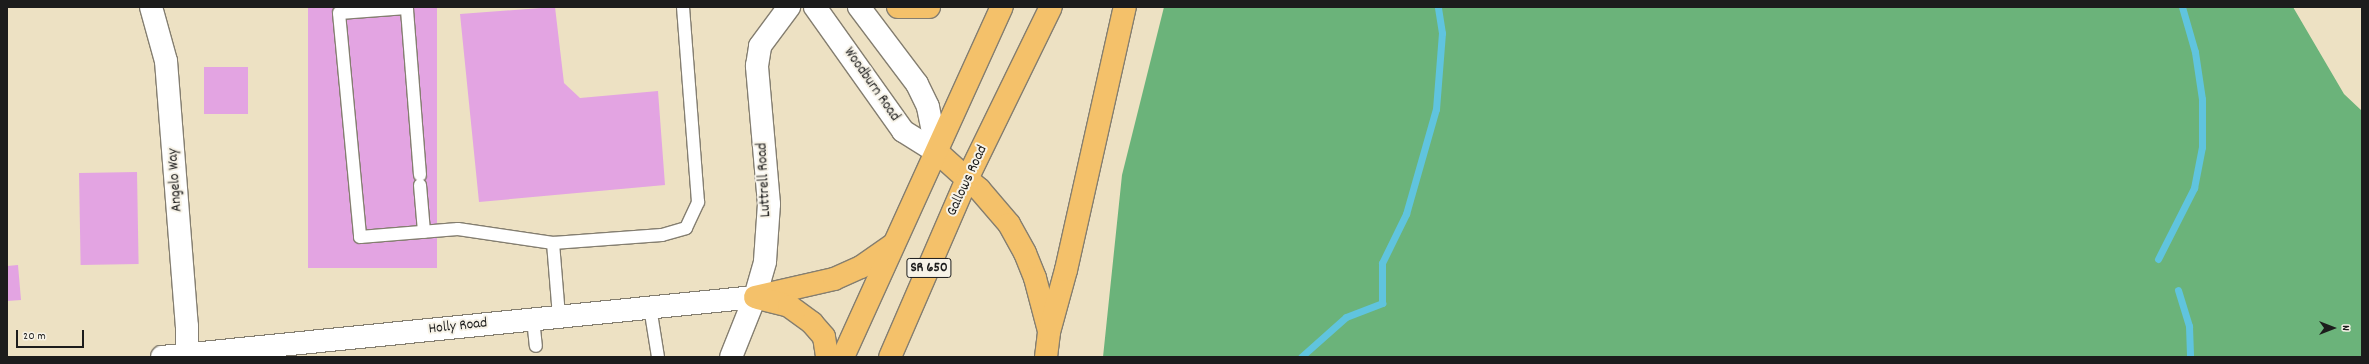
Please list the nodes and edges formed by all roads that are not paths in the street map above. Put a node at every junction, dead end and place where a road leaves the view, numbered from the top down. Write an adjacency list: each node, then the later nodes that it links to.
1 (151, 7): 22 (street, Angelo Way)
2 (683, 7): 14 (lane)
3 (789, 7): 16 (street, Luttrell Road)
4 (815, 7): 11 (street, Woodburn Road)
5 (859, 7): 11 (street)
6 (898, 7): 7 (main road)
7 (929, 7)
8 (1002, 7): 11 (main road, SR 650)
9 (1051, 7): 12 (main road, Gallows Road / SR 650)
10 (1125, 7): 20 (main road)
11 (937, 152): 12 (main road, Woodburn Road); 15 (main road, SR 650)
12 (967, 179): 20 (main road, Woodburn Road); 28 (main road, Gallows Road / SR 650)
13 (424, 232): 13 (lane); 14 (lane)
14 (553, 243): 18 (lane)
15 (893, 244): 16 (main road); 27 (main road, SR 650)
16 (755, 297): 17 (street, Holly Road); 25 (street, Luttrell Road); 26 (main road)
17 (650, 307): 18 (street, Holly Road); 24 (lane)
18 (559, 316): 19 (street, Holly Road)
19 (533, 319): 21 (lane); 22 (street, Holly Road)
20 (1049, 332): 29 (main road)
21 (536, 346)
22 (187, 354): 23 (street, Holly Road)
23 (162, 357)
24 (658, 357)
25 (731, 357)
26 (827, 357)
27 (843, 357)
28 (890, 357)
29 (1046, 357)

